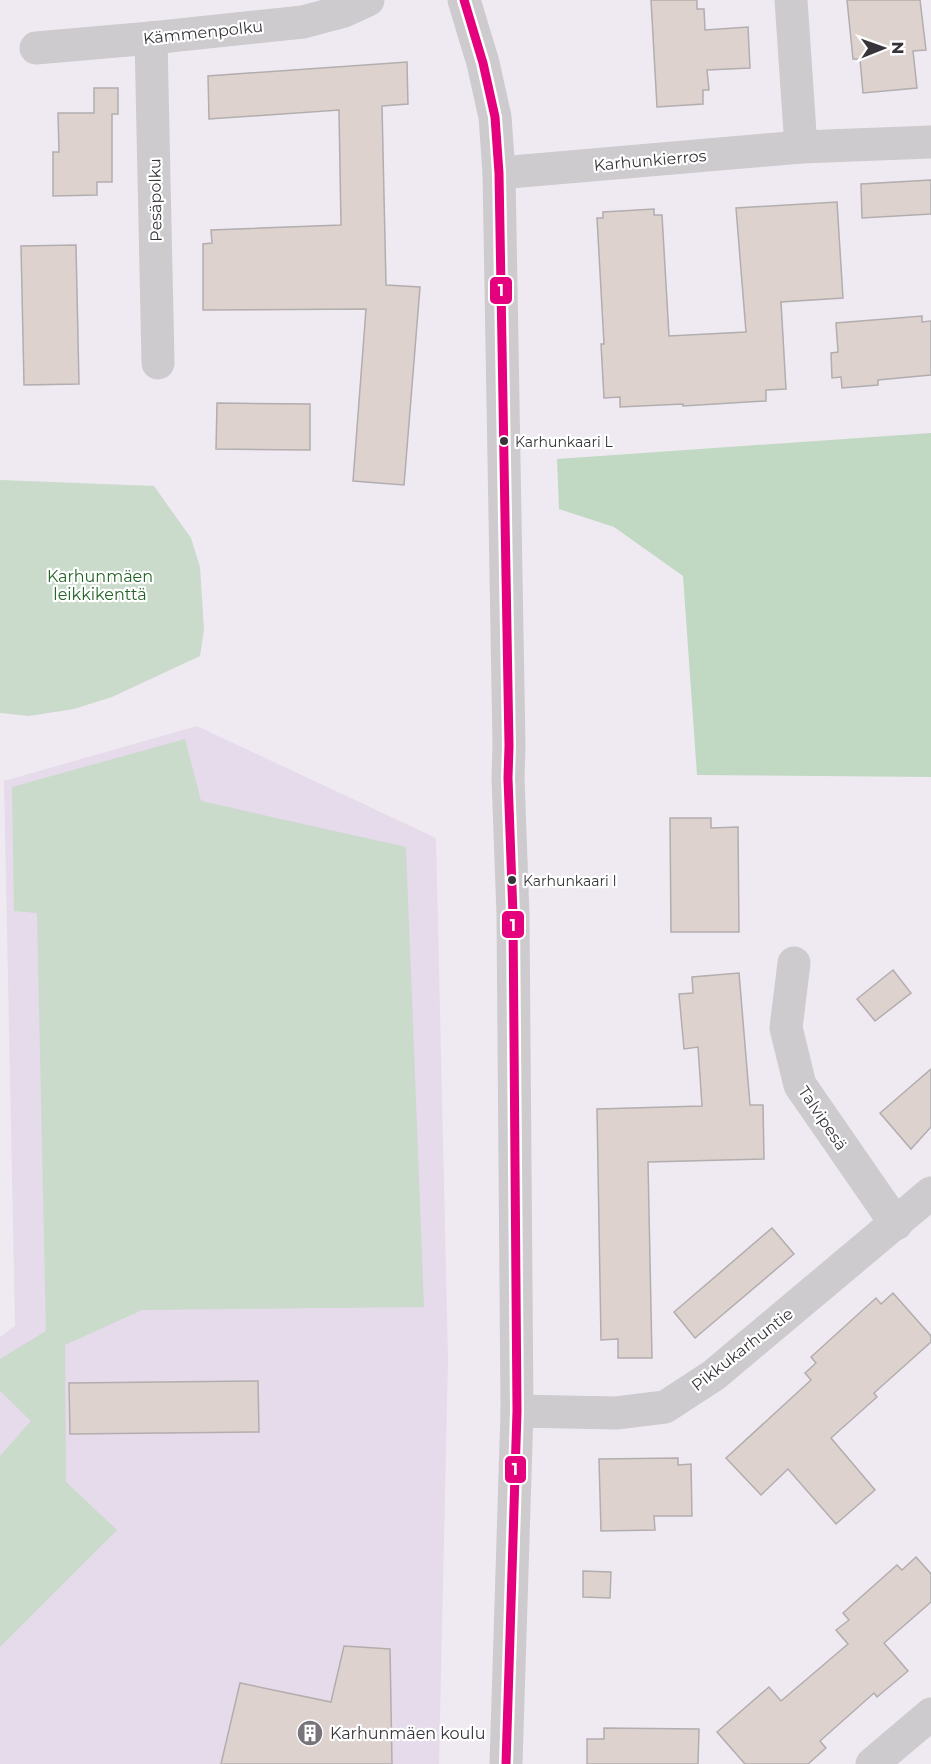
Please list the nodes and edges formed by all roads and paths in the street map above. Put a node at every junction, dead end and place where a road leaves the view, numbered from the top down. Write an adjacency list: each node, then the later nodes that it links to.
1 (368, 0): 4 (street, Kämmenpolku)
2 (465, 0): 8 (street)
3 (791, 0): 7 (street)
4 (151, 38): 5 (street, Kämmenpolku); 9 (street, Pesäpolku)
5 (36, 48)
6 (931, 142): 7 (street, Karhunkierros)
7 (801, 147): 8 (street, Karhunkierros)
8 (499, 173): 13 (street)
9 (158, 363)
10 (794, 963): 12 (street, Talvipesä)
11 (931, 1193): 12 (street, Pikkukarhuntie)
12 (896, 1224): 13 (street, Pikkukarhuntie)
13 (517, 1411): 15 (street)
14 (931, 1714): 16 (street)
15 (506, 1764)
16 (872, 1764)

